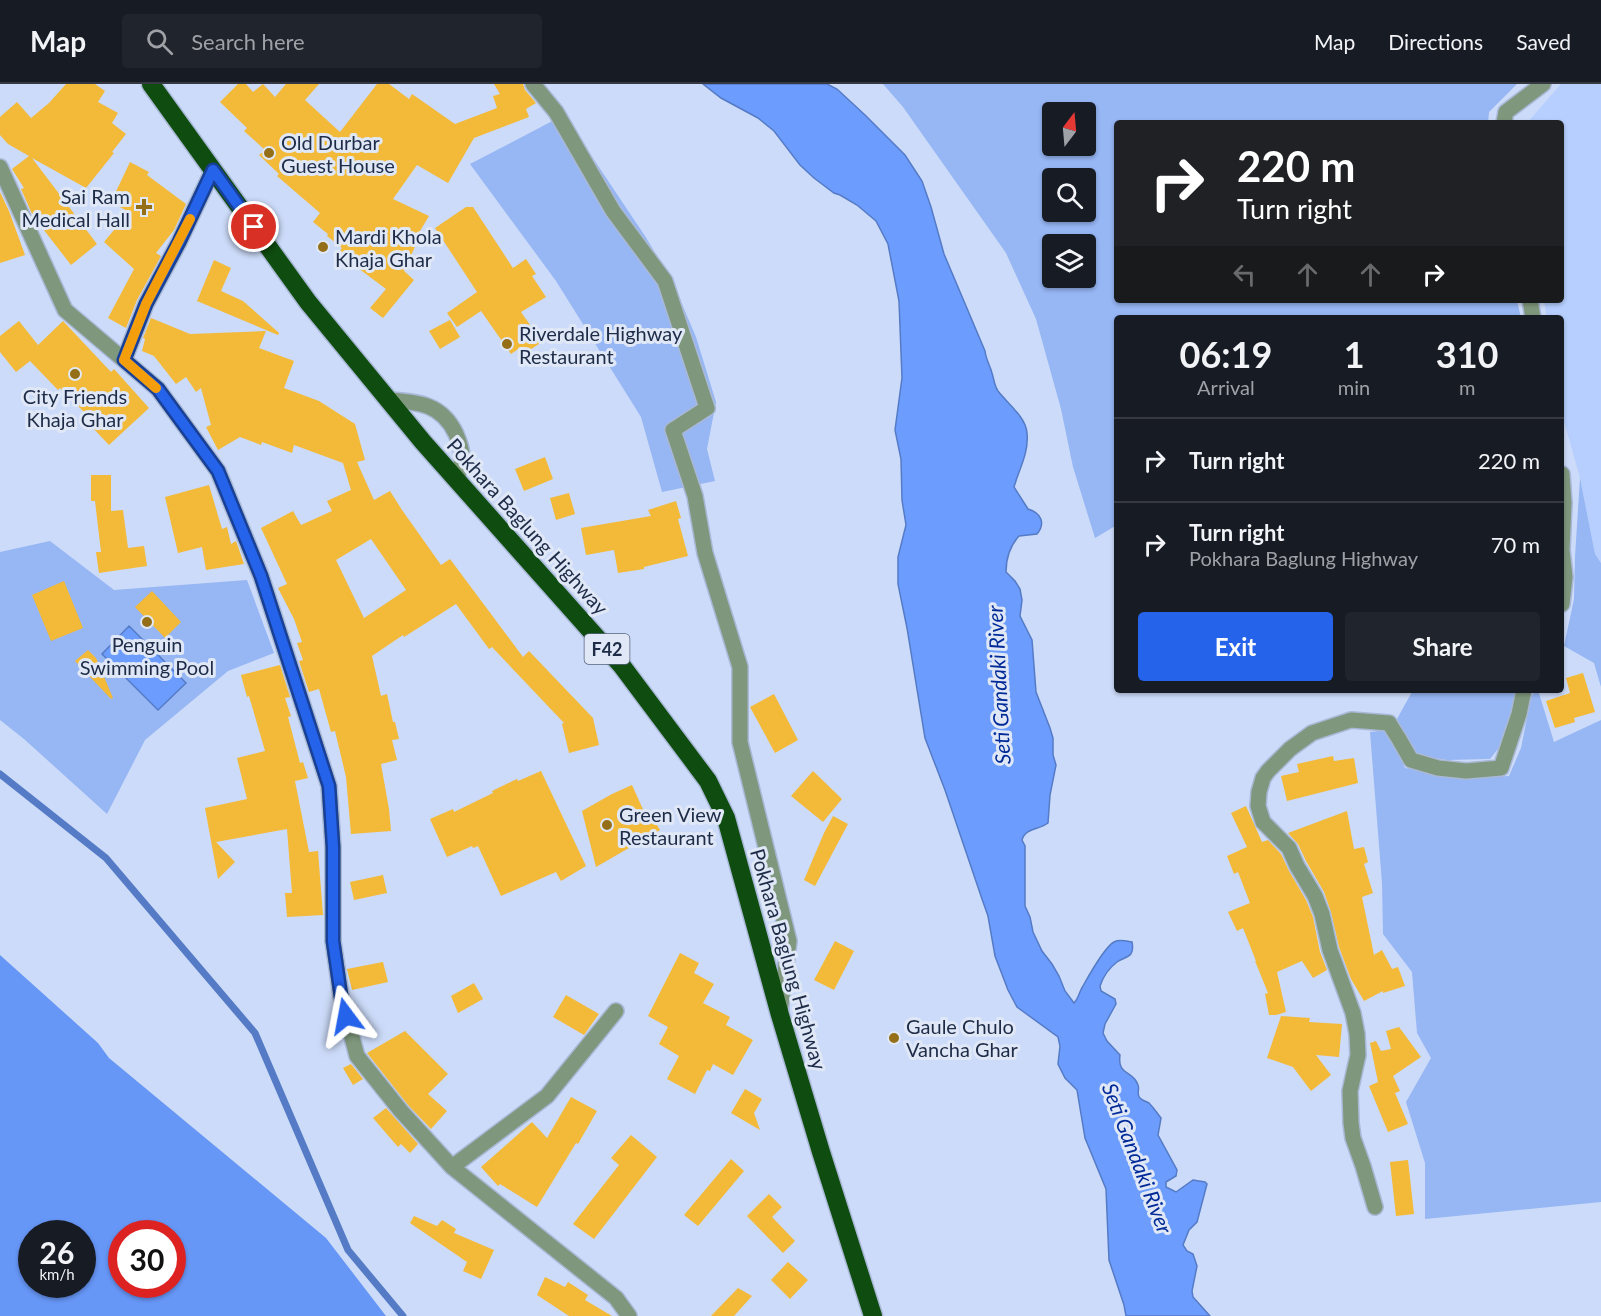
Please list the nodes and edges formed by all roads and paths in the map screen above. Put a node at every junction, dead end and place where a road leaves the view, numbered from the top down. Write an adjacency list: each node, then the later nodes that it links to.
1 (151, 84): 6 (highway, Pokhara Baglung Highway / F42)
2 (533, 84): 14 (street)
3 (1544, 84): 4 (street)
4 (1505, 120)
5 (0, 167): 7 (street)
6 (213, 170): 7 (street); 8 (highway, Pokhara Baglung Highway / F42)
7 (124, 360): 15 (street)
8 (389, 400): 9 (highway, Pokhara Baglung Highway / F42); 9 (street)
9 (457, 480): 14 (highway, Pokhara Baglung Highway / F42)
10 (1564, 568): 11 (street)
11 (1564, 586)
12 (1523, 693): 16 (street)
13 (616, 1011): 15 (street)
14 (780, 1015): 18 (highway, Pokhara Baglung Highway / F42)
15 (452, 1167): 17 (street)
16 (1375, 1207)
17 (629, 1316)
18 (873, 1316)

